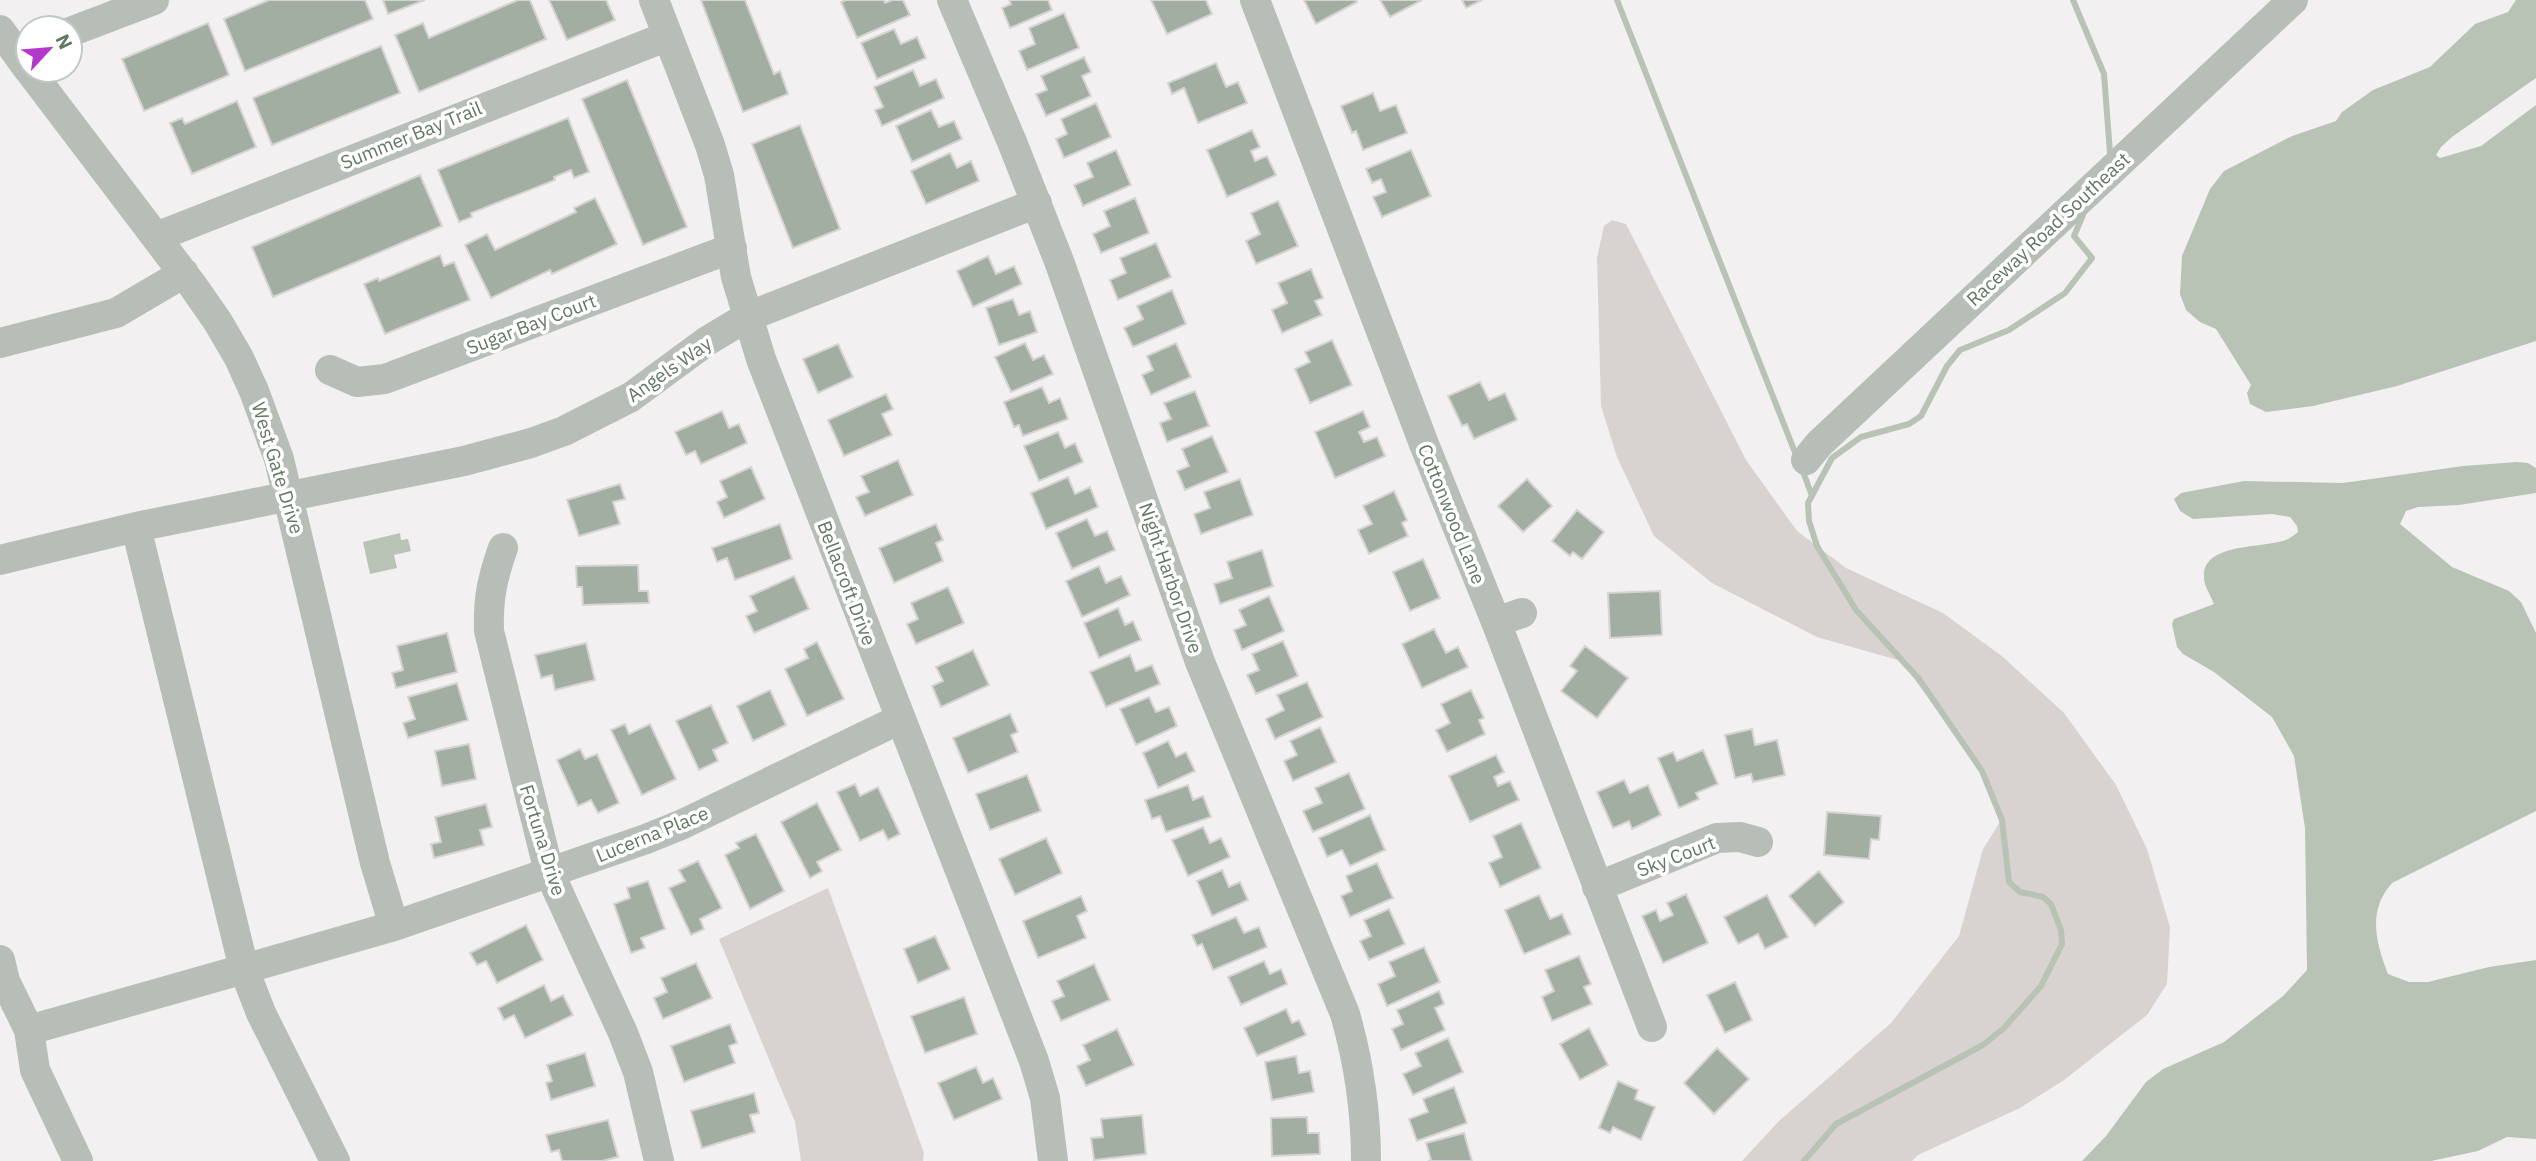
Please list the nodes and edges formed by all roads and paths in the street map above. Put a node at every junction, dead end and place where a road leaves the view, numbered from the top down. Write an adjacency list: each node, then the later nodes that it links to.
1 (154, 0): 6 (street)
2 (654, 0): 7 (street, Bellacroft Drive)
3 (952, 0): 9 (street, Night Harbor Drive)
4 (1255, 0): 24 (street, Cottonwood Lane)
5 (2293, 0): 16 (street, Raceway Road Southeast)
6 (84, 27)
7 (668, 36): 10 (street, Summer Bay Trail); 11 (street, Bellacroft Drive)
8 (42, 84): 10 (street, West Gate Drive)
9 (1037, 203): 13 (street, Angels Way); 34 (street, Night Harbor Drive)
10 (156, 237): 12 (street, West Gate Drive)
11 (732, 248): 13 (street, Bellacroft Drive); 15 (street, Sugar Bay Court)
12 (184, 273): 14 (street); 17 (street, West Gate Drive)
13 (747, 317): 17 (street, Angels Way); 21 (street, Bellacroft Drive)
14 (0, 344)
15 (330, 370)
16 (1806, 460)
17 (290, 498): 18 (street, Angels Way); 25 (street, West Gate Drive)
18 (136, 527): 20 (street, Angels Way); 27 (street)
19 (503, 548): 23 (street, Fortuna Drive)
20 (0, 560)
21 (900, 719): 23 (street, Lucerna Place); 33 (street, Bellacroft Drive)
22 (1758, 842): 24 (street, Sky Court)
23 (549, 872): 25 (street, Lucerna Place); 32 (street, Fortuna Drive)
24 (1597, 887): 28 (street, Cottonwood Lane)
25 (394, 926): 27 (street, Lucerna Place)
26 (0, 960): 29 (street)
27 (244, 969): 29 (street, Lucerna Place); 31 (street)
28 (1652, 1027)
29 (29, 1030): 30 (street)
30 (78, 1161)
31 (335, 1161)
32 (659, 1161)
33 (1053, 1161)
34 (1366, 1161)

